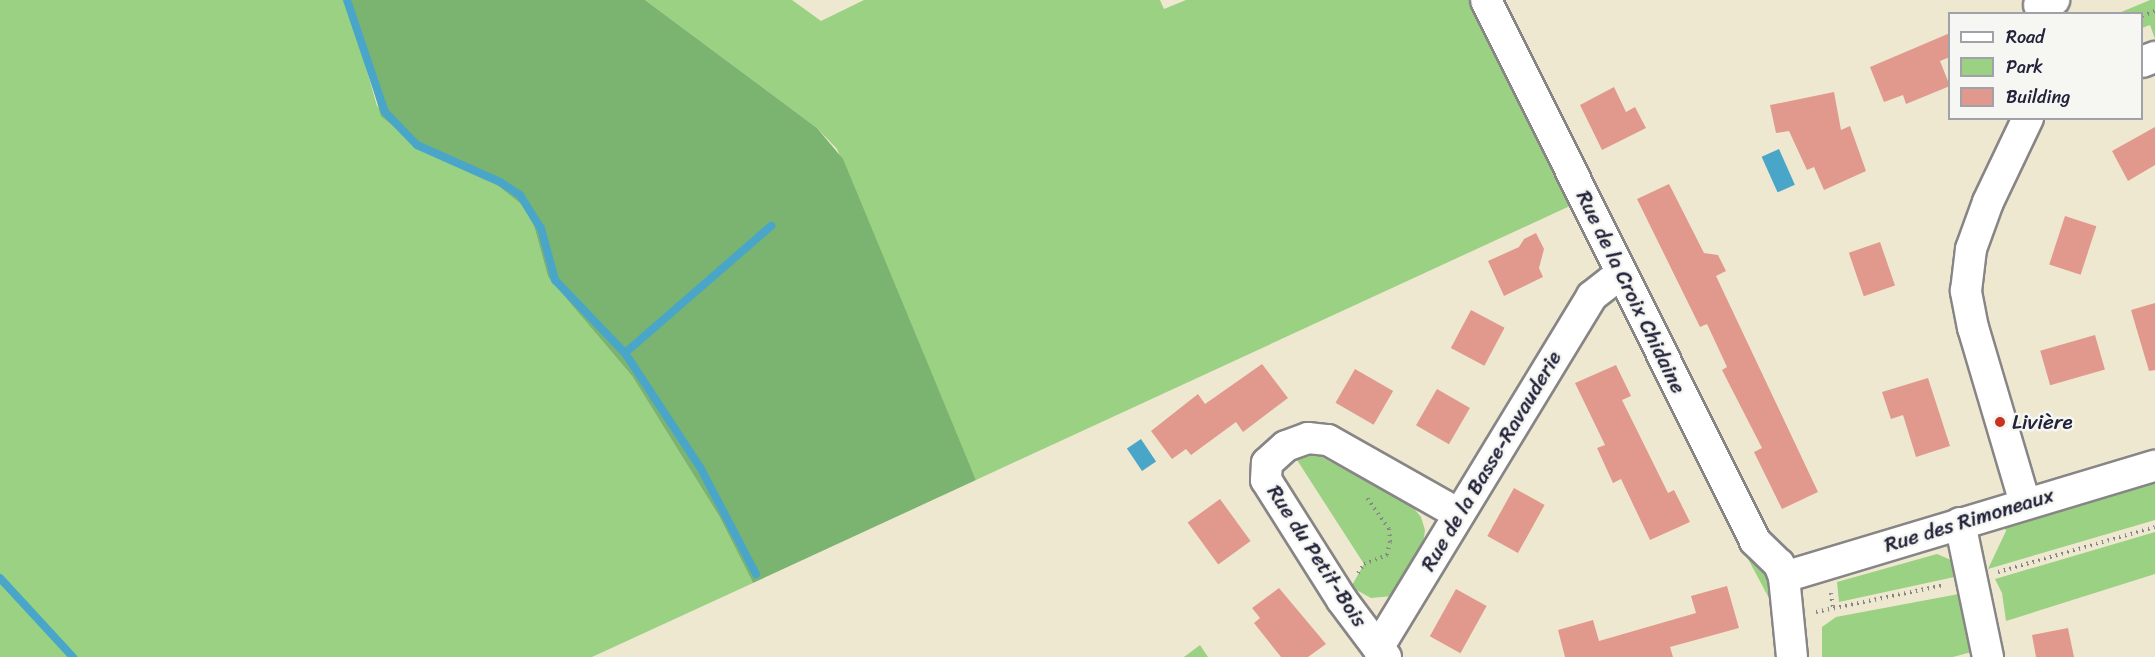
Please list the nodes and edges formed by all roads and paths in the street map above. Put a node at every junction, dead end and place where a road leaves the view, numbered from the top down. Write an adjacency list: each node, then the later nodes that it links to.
1 (1486, 0): 3 (street, Rue de la Croix Chidaine)
2 (2027, 120): 6 (street)
3 (1622, 273): 7 (street, Rue de la Basse-Ravauderie); 9 (street, Rue de la Croix Chidaine)
4 (2155, 466): 6 (street, Rue des Rimoneaux)
5 (1359, 489): 10 (path)
6 (2025, 503): 8 (street, Rue des Rimoneaux)
7 (1459, 514): 10 (street, Rue du Petit-Bois); 11 (street, Rue de la Basse-Ravauderie)
8 (1960, 524): 9 (street, Rue des Rimoneaux); 13 (street)
9 (1784, 577): 12 (street)
10 (1342, 600): 11 (street, Rue du Petit-Bois)
11 (1382, 653)
12 (1792, 657)
13 (1988, 657)

